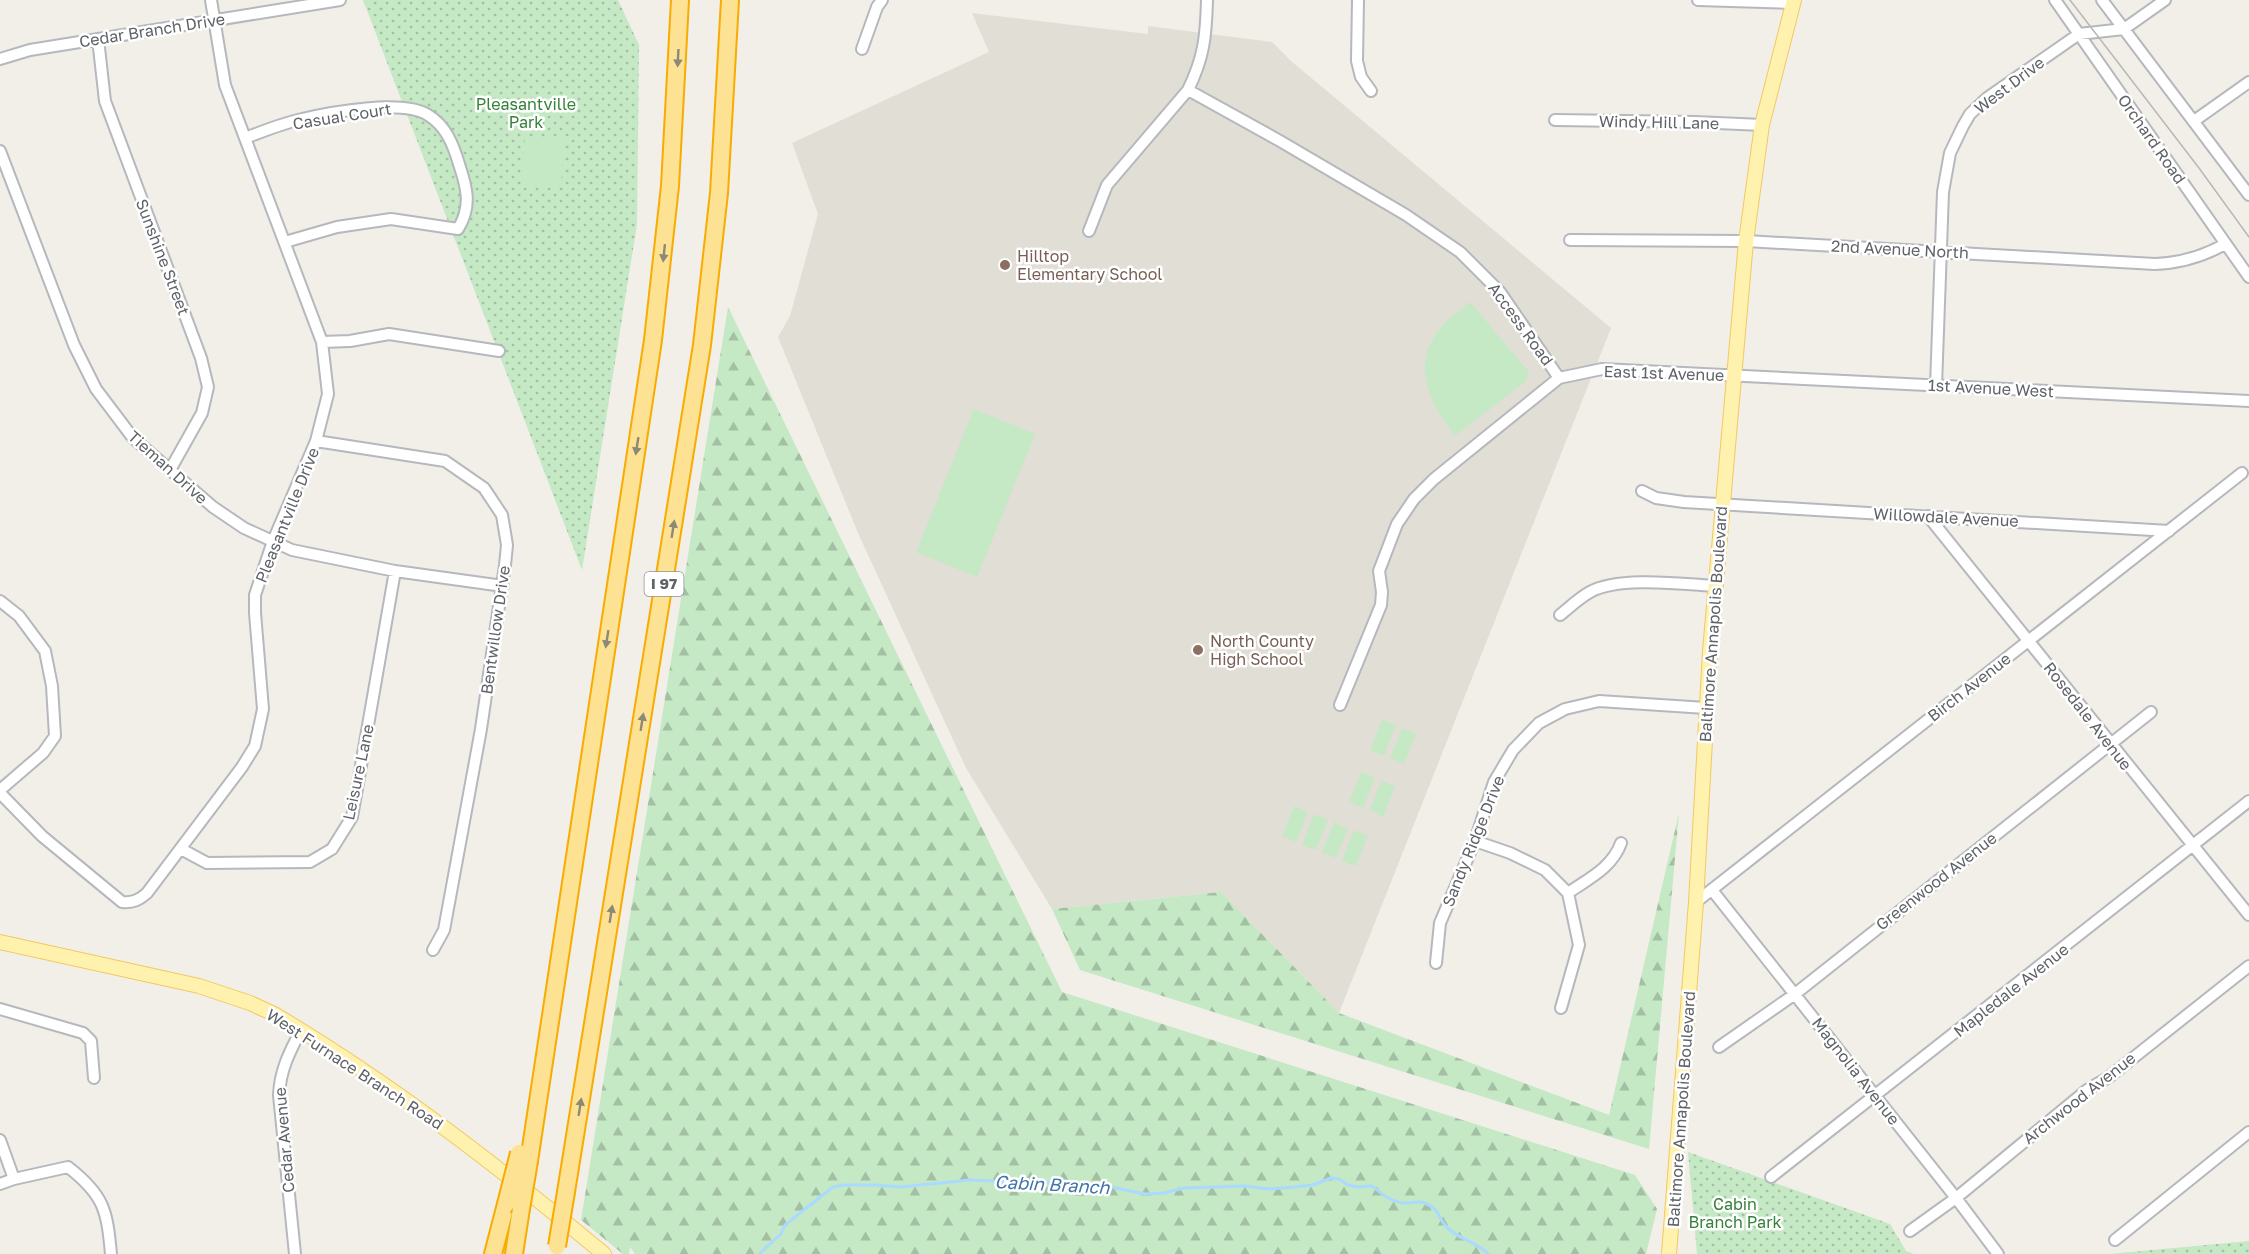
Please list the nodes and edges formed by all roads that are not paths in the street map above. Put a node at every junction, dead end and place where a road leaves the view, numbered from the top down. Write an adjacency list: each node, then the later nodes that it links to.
1 (211, 0): 13 (street, Pleasantville Drive)
2 (340, 0): 13 (street, Cedar Branch Drive)
3 (680, 0): 82 (highway, one-way to 82)
4 (730, 0): 89 (highway, I 97, one-way to 4, bridge)
5 (882, 0): 17 (street)
6 (1207, 0): 20 (street)
7 (1358, 0): 21 (street)
8 (1698, 0): 12 (street)
9 (2055, 0): 15 (street, Orchard Road)
10 (2102, 0): 14 (street)
11 (2165, 0): 14 (street)
12 (1794, 2): 24 (main road, Baltimore Annapolis Boulevard)
13 (213, 20): 16 (street, Cedar Branch Drive); 25 (street, Pleasantville Drive)
14 (2124, 29): 15 (street, West Drive); 23 (street)
15 (2079, 34): 32 (street, Orchard Road); 33 (street, West Drive)
16 (98, 39): 18 (street, Cedar Branch Drive); 42 (street, Sunshine Street)
17 (862, 49)
18 (0, 59)
19 (2249, 82): 23 (street)
20 (1188, 90): 28 (street); 38 (street, Access Road)
21 (1371, 91)
22 (1555, 120): 24 (street, Windy Hill Lane)
23 (2194, 122): 27 (street)
24 (1762, 125): 30 (main road, Baltimore Annapolis Boulevard)
25 (245, 138): 31 (street, Pleasantville Drive); 31 (street, Casual Court)
26 (0, 151): 42 (street, Tieman Drive)
27 (2249, 195)
28 (1089, 231)
29 (1570, 240): 30 (street, 2nd Avenue North)
30 (1746, 241): 33 (street, 2nd Avenue North); 37 (main road, Baltimore Annapolis Boulevard)
31 (285, 242): 35 (street, Pleasantville Drive)
32 (2225, 244): 33 (street, 2nd Avenue North); 34 (street, Orchard Road)
33 (1941, 251): 39 (street, West Drive)
34 (2249, 277)
35 (322, 342): 36 (street); 41 (street, Pleasantville Drive)
36 (499, 351)
37 (1733, 375): 38 (street, East 1st Avenue); 39 (street, 1st Avenue West); 45 (main road, Baltimore Annapolis Boulevard)
38 (1559, 378): 55 (street, Access Road)
39 (1936, 386): 40 (street, 1st Avenue West)
40 (2249, 401)
41 (316, 441): 48 (street, Pleasantville Drive); 50 (street, Bentwillow Drive)
42 (170, 470): 48 (street, Tieman Drive)
43 (2242, 473): 47 (street, Birch Avenue)
44 (1642, 491): 45 (street, Willowdale Avenue)
45 (1722, 504): 46 (street, Willowdale Avenue); 51 (main road, Baltimore Annapolis Boulevard)
46 (1928, 516): 47 (street, Willowdale Avenue); 54 (street, Rosedale Avenue)
47 (2169, 531): 54 (street, Birch Avenue)
48 (273, 542): 49 (street, Tieman Drive); 64 (street, Pleasantville Drive)
49 (395, 571): 50 (street, Tieman Drive); 64 (street, Leisure Lane)
50 (503, 586): 70 (street, Bentwillow Drive)
51 (1715, 586): 53 (street); 56 (main road, Baltimore Annapolis Boulevard)
52 (0, 600): 59 (street)
53 (1560, 615)
54 (2029, 640): 58 (street, Rosedale Avenue); 65 (street, Birch Avenue)
55 (1340, 705)
56 (1706, 708): 61 (street, Sandy Ridge Drive); 67 (main road, Baltimore Annapolis Boulevard)
57 (2151, 712): 58 (street, Greenwood Avenue)
58 (2109, 744): 63 (street, Rosedale Avenue); 73 (street, Greenwood Avenue)
59 (0, 791): 64 (street, Pleasantville Drive)
60 (2249, 801): 63 (street, Mapledale Avenue)
61 (1475, 841): 66 (street); 71 (street, Sandy Ridge Drive)
62 (1621, 843): 66 (street)
63 (2192, 846): 68 (street, Rosedale Avenue); 79 (street, Mapledale Avenue)
64 (182, 849)
65 (1712, 890): 67 (street, Birch Avenue); 73 (street, Magnolia Avenue)
66 (1568, 893): 74 (street)
67 (1696, 902): 95 (main road, Baltimore Annapolis Boulevard)
68 (2249, 915)
69 (0, 942): 76 (main road, West Furnace Branch Road)
70 (433, 950)
71 (1436, 963)
72 (2249, 966): 86 (street, Archwood Avenue)
73 (1795, 994): 77 (street, Greenwood Avenue); 79 (street, Magnolia Avenue)
74 (1561, 1008)
75 (0, 1009): 78 (street)
76 (301, 1029): 91 (street, Cedar Avenue); 94 (main road, West Furnace Branch Road)
77 (1719, 1047)
78 (94, 1078)
79 (1876, 1096): 83 (street, Mapledale Avenue); 86 (street, Magnolia Avenue)
80 (2249, 1132): 88 (street)
81 (0, 1140): 84 (street)
82 (524, 1157): 92 (highway, bridge); 93 (highway, bridge)
83 (1771, 1177)
84 (14, 1179): 85 (street); 90 (street)
85 (0, 1184)
86 (1956, 1198): 87 (street, Archwood Avenue); 96 (street, Magnolia Avenue)
87 (1910, 1231)
88 (2115, 1240)
89 (557, 1250)
90 (111, 1254)
91 (295, 1254)
92 (493, 1254)
93 (514, 1254)
94 (604, 1254)
95 (1670, 1254)
96 (1998, 1254)

